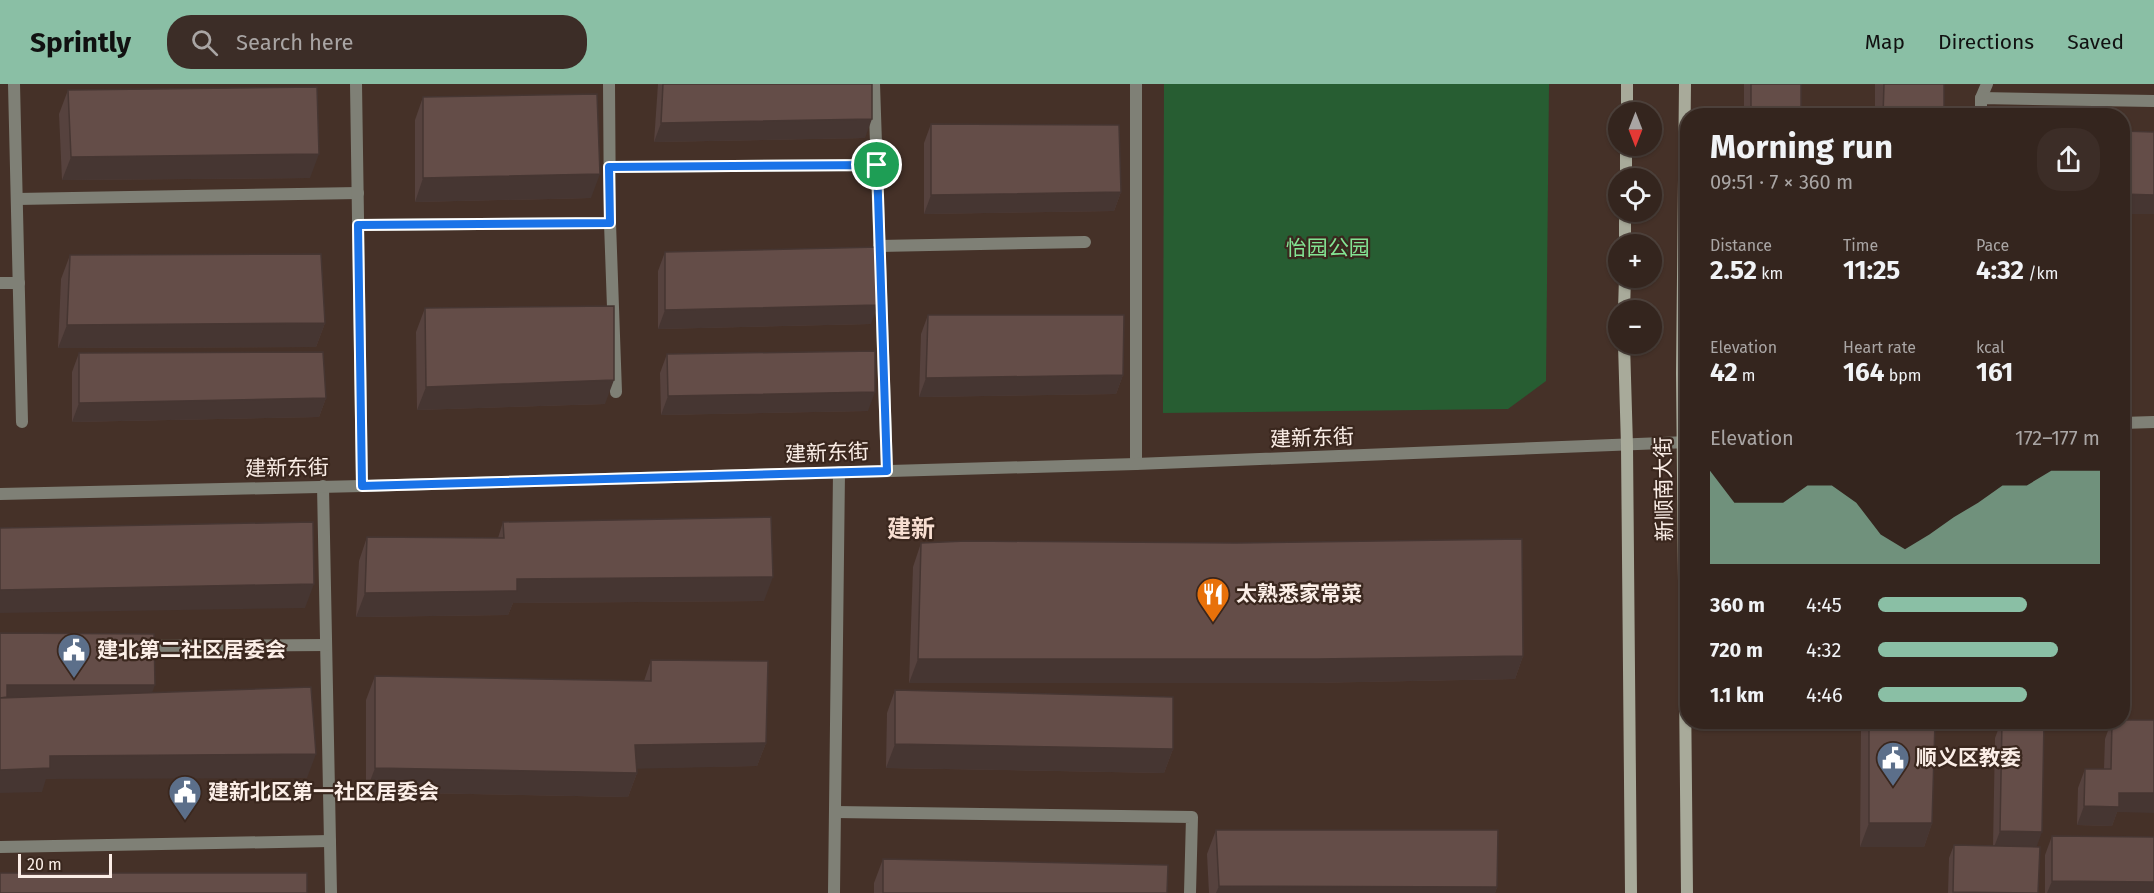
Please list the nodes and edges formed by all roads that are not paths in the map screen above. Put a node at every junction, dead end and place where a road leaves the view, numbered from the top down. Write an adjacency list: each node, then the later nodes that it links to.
1 (14, 84): 17 (street)
2 (356, 84): 16 (street)
3 (609, 84): 15 (street)
4 (874, 84): 14 (street)
5 (1136, 84): 31 (street)
6 (1627, 84): 11 (main road)
7 (1685, 84): 12 (main road, 新顺南大街)
8 (1987, 84): 9 (street)
9 (1981, 98): 10 (street); 13 (street)
10 (2154, 100)
11 (1627, 102)
12 (1685, 108)
13 (1981, 108)
14 (877, 165): 15 (street); 21 (street)
15 (609, 167): 18 (street)
16 (358, 193): 17 (street); 19 (street)
17 (17, 199): 22 (street)
18 (610, 223): 19 (street); 25 (street)
19 (358, 225): 35 (street)
20 (1085, 243): 21 (street)
21 (879, 246): 32 (street)
22 (19, 283): 23 (street); 26 (street)
23 (0, 284)
24 (1624, 354): 30 (main road, 新顺南大街)
25 (616, 392)
26 (22, 422)
27 (2154, 422): 28 (street)
28 (2130, 423)
29 (1680, 442): 30 (street, 建新东街)
30 (1627, 446): 31 (street, 建新东街); 46 (main road, 新顺南大街)
31 (1136, 464): 32 (street, 建新东街)
32 (887, 471): 33 (street, 建新东街)
33 (839, 472): 35 (street, 建新东街); 40 (street)
34 (323, 486): 35 (street, 建新东街); 36 (street, 建新东街); 37 (street)
35 (362, 486)
36 (0, 494)
37 (326, 645): 38 (street); 41 (street)
38 (128, 646)
39 (1686, 729): 47 (main road, 新顺南大街)
40 (835, 812): 44 (street); 45 (street)
41 (330, 841): 42 (street); 43 (street)
42 (0, 847)
43 (331, 893)
44 (834, 893)
45 (1190, 893)
46 (1631, 893)
47 (1687, 893)

